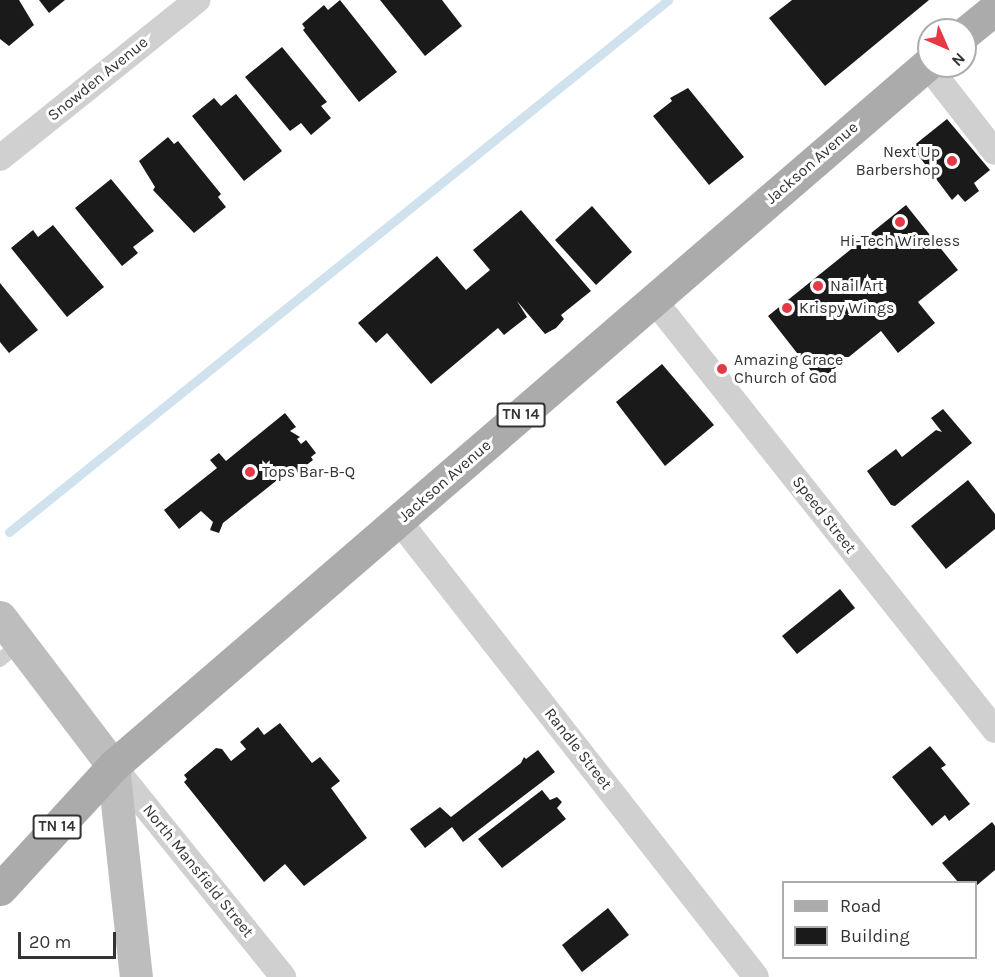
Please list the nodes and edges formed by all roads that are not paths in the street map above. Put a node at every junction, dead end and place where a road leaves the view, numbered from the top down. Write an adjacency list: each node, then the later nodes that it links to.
1 (197, 0): 7 (street, Snowden Avenue)
2 (995, 9): 3 (main road)
3 (977, 23)
4 (917, 73): 8 (main road, Jackson Avenue / TN 14)
5 (939, 78): 6 (street)
6 (995, 152)
7 (0, 158)
8 (654, 299): 9 (main road, Jackson Avenue / TN 14); 12 (street, Speed Street)
9 (399, 521): 13 (main road, Jackson Avenue / TN 14); 17 (street, Randle Street)
10 (0, 617): 11 (main road)
11 (10, 652): 13 (main road)
12 (995, 730)
13 (113, 765): 14 (main road, Jackson Avenue / TN 14); 15 (main road); 16 (street, North Mansfield Street)
14 (0, 889)
15 (136, 977)
16 (283, 977)
17 (756, 977)

